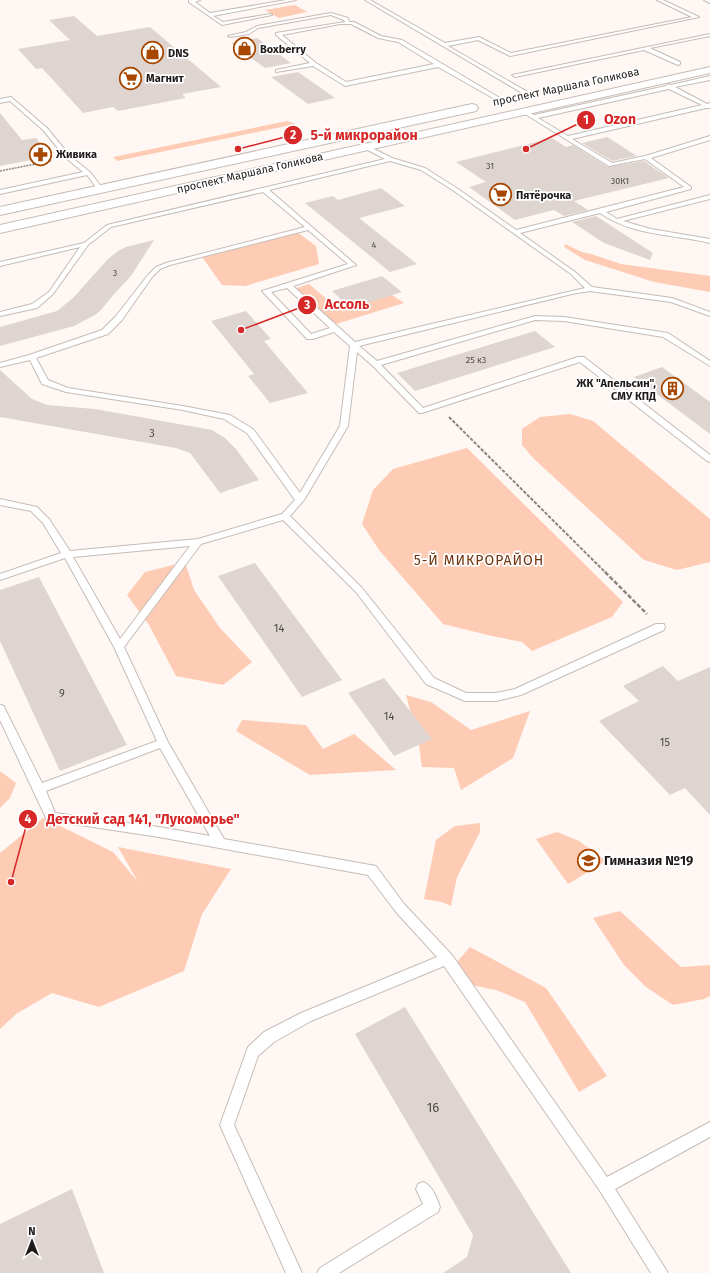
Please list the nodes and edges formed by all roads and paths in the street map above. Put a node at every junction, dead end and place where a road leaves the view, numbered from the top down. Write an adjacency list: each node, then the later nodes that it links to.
1 (198, 0): 7 (lane)
2 (294, 0): 7 (lane)
3 (368, 0): 14 (lane)
4 (659, 0): 14 (lane)
5 (706, 0): 6 (lane)
6 (710, 2)
7 (209, 15): 8 (lane)
8 (270, 15)
9 (347, 22): 10 (lane); 11 (lane); 19 (lane)
10 (257, 27): 11 (lane); 13 (lane)
11 (278, 34): 18 (lane)
12 (710, 35): 15 (lane)
13 (230, 36)
14 (444, 45): 27 (lane)
15 (645, 48): 17 (lane); 23 (lane)
16 (691, 60): 17 (main road, проспект Маршала Голикова)
17 (678, 63): 20 (main road, проспект Маршала Голикова)
18 (314, 64): 19 (lane); 22 (lane)
19 (439, 65): 29 (lane)
20 (656, 68)
21 (710, 70): 25 (main road, проспект Маршала Голикова)
22 (278, 71)
23 (515, 75)
24 (710, 78): 25 (lane)
25 (664, 84): 30 (lane); 31 (main road, проспект Маршала Голикова)
26 (544, 92): 27 (main road, проспект Маршала Голикова)
27 (528, 96): 29 (main road, проспект Маршала Голикова)
28 (0, 101): 36 (lane)
29 (502, 101): 40 (main road, проспект Маршала Голикова)
30 (709, 106): 32 (lane)
31 (530, 114): 32 (lane); 34 (main road, проспект Маршала Голикова)
32 (568, 138): 35 (lane)
33 (710, 138): 35 (lane)
34 (366, 147): 37 (lane); 48 (main road, проспект Маршала Голикова)
35 (646, 157): 45 (lane)
36 (68, 158): 38 (path); 39 (lane)
37 (390, 159): 41 (lane); 49 (lane)
38 (0, 171)
39 (88, 173): 40 (lane); 42 (lane)
40 (100, 189): 44 (main road, проспект Маршала Голикова)
41 (265, 190): 47 (lane); 51 (lane)
42 (0, 192)
43 (710, 198): 46 (lane)
44 (0, 211)
45 (601, 211): 46 (lane); 49 (lane)
46 (617, 221): 50 (lane)
47 (310, 228): 53 (lane); 59 (lane)
48 (0, 229)
49 (515, 232): 54 (lane)
50 (710, 241)
51 (86, 244): 52 (lane); 55 (lane)
52 (0, 264)
53 (288, 285): 57 (lane); 57 (lane)
54 (590, 289): 56 (lane); 58 (lane)
55 (0, 314)
56 (710, 314)
57 (334, 329): 58 (lane)
58 (354, 345): 60 (lane); 65 (lane)
59 (32, 357): 62 (lane); 65 (lane)
60 (376, 364): 61 (lane); 63 (lane)
61 (710, 364)
62 (0, 365)
63 (437, 406): 64 (lane); 71 (path)
64 (710, 459)
65 (300, 500): 67 (lane)
66 (0, 502): 69 (lane)
67 (285, 516): 68 (lane); 71 (lane)
68 (198, 542): 69 (lane); 72 (lane)
69 (67, 554): 70 (lane); 72 (lane)
70 (0, 577)
71 (660, 627)
72 (119, 647): 74 (lane)
73 (0, 709): 75 (lane)
74 (163, 743): 75 (lane); 76 (lane)
75 (39, 790): 76 (lane)
76 (220, 843): 77 (lane)
77 (447, 959): 79 (lane); 81 (lane)
78 (710, 1129): 79 (lane)
79 (605, 1186): 83 (lane)
80 (423, 1189): 82 (lane)
81 (294, 1273)
82 (325, 1273)
83 (660, 1273)

